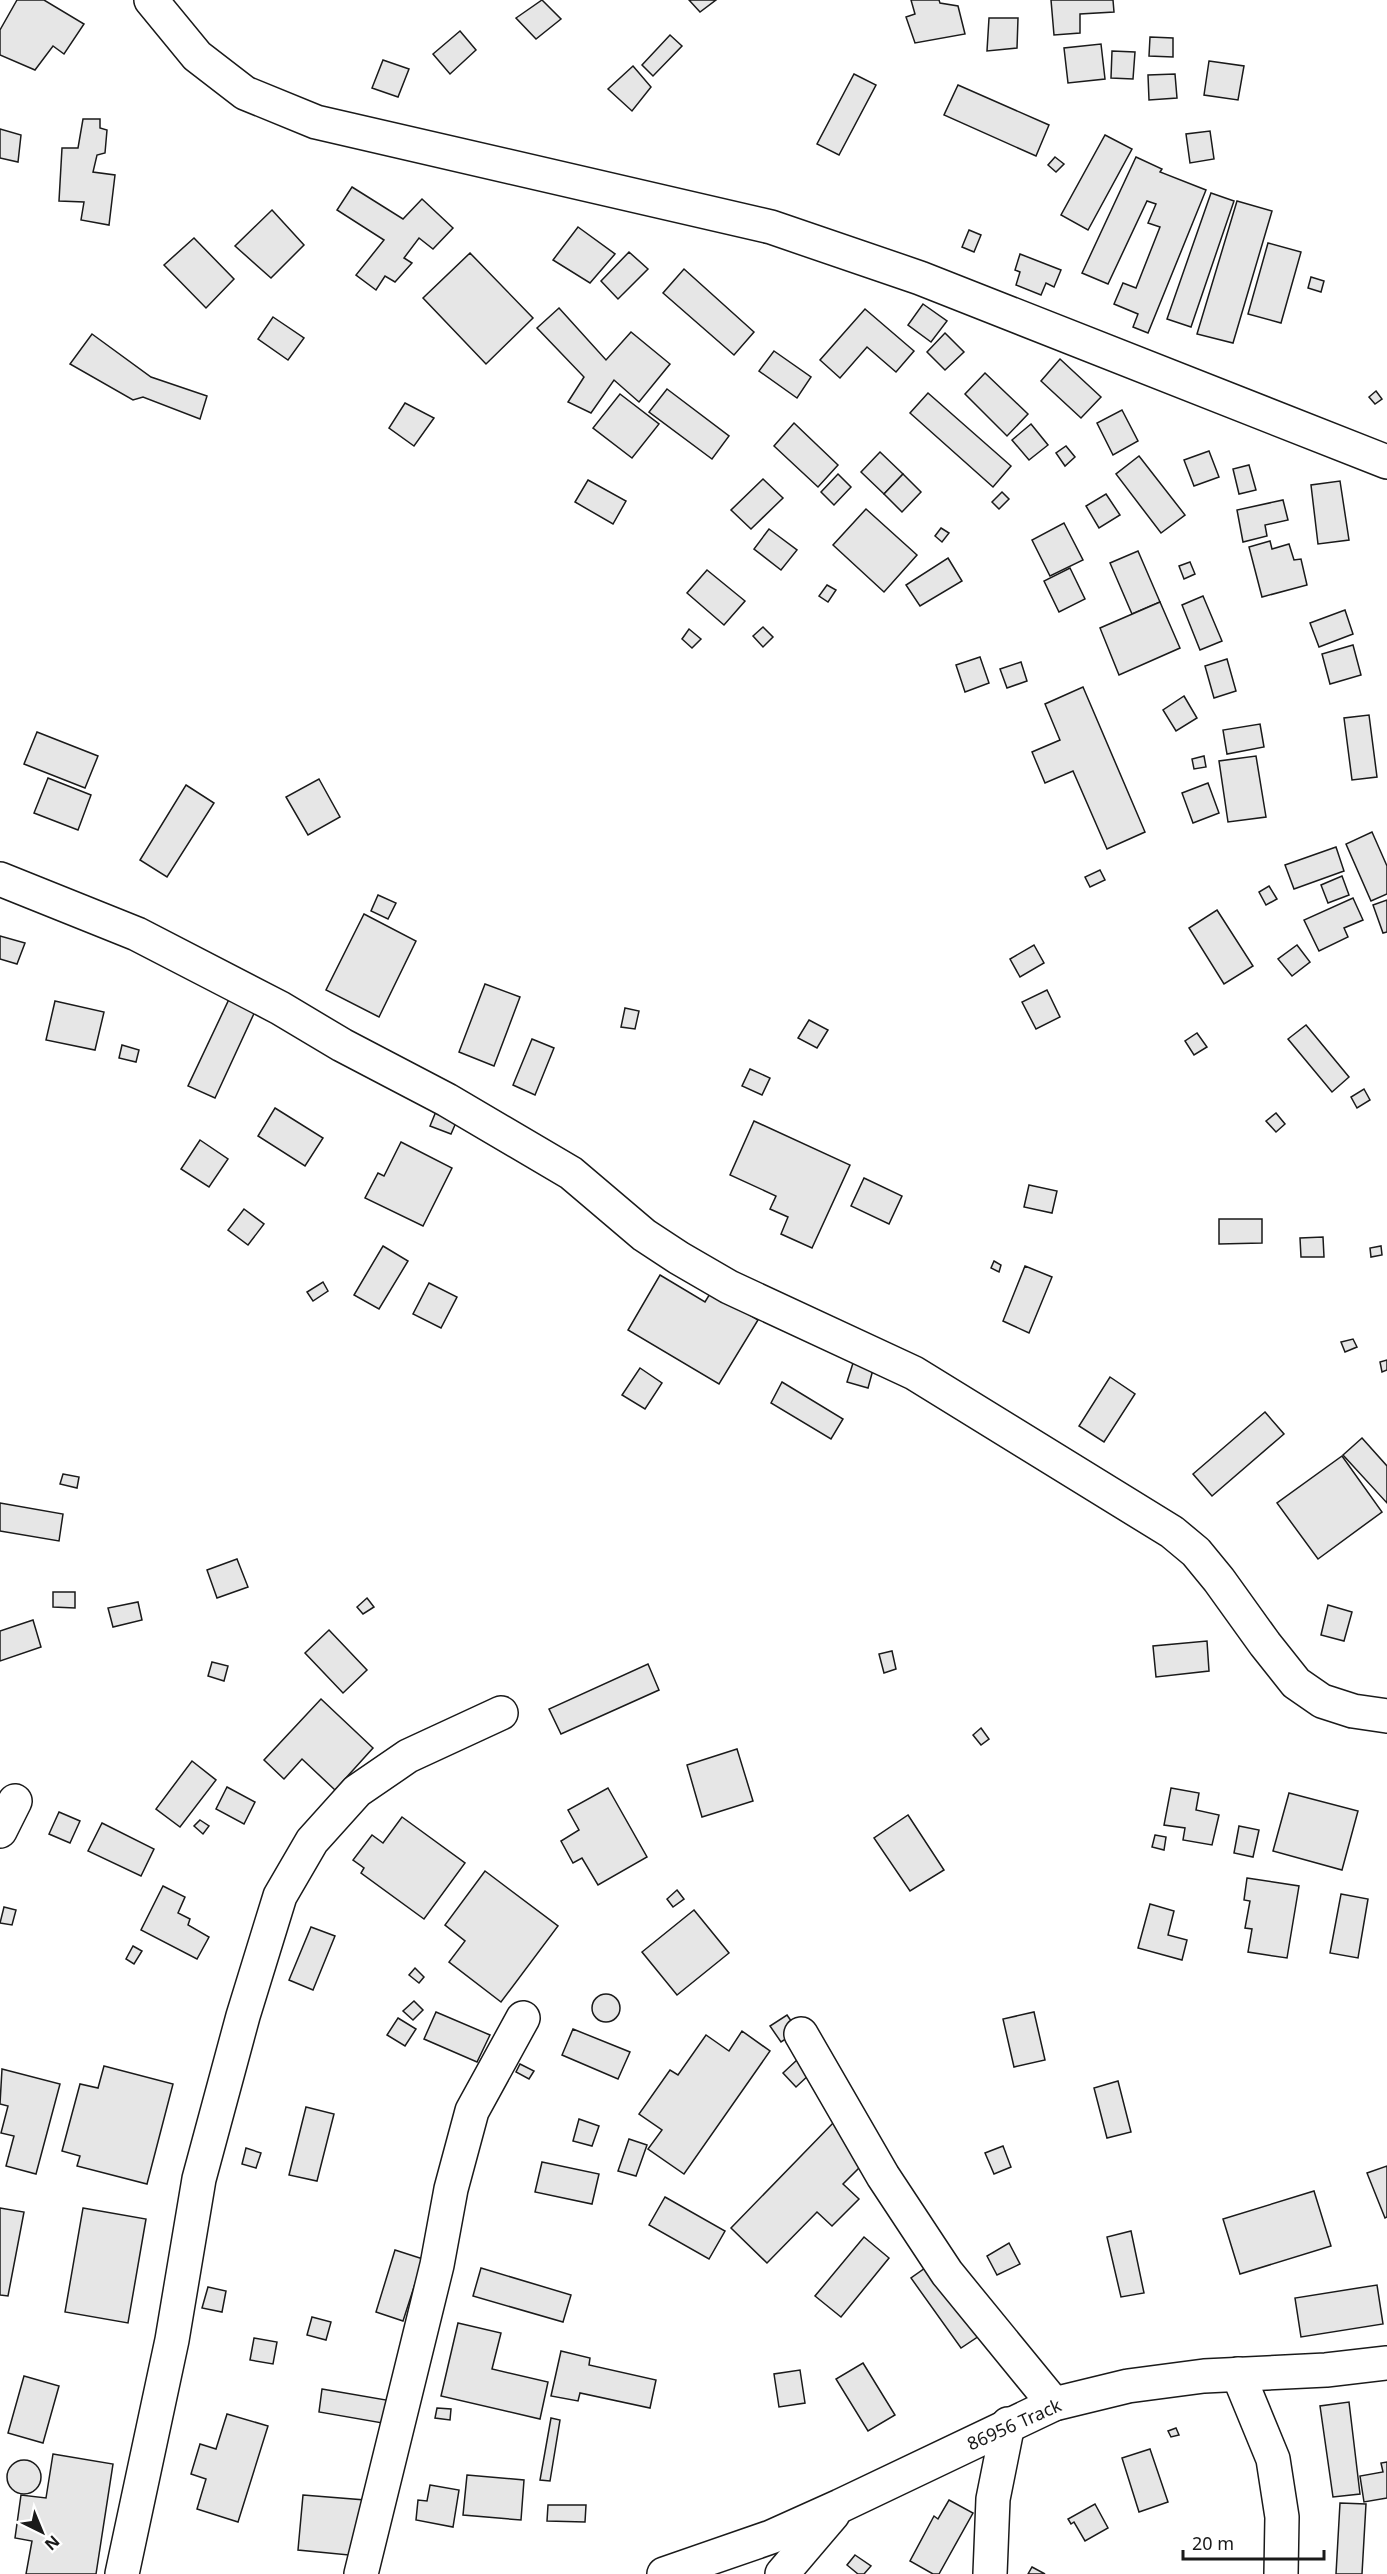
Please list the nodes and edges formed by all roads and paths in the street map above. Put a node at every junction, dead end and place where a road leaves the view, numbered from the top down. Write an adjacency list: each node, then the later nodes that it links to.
1 (151, 0): 2 (street)
2 (1387, 462)
3 (0, 879): 5 (street)
4 (501, 1713): 15 (street)
5 (1387, 1716)
6 (15, 1801): 7 (street)
7 (0, 1831)
8 (523, 2018): 16 (street)
9 (801, 2034): 12 (street)
10 (1387, 2363): 11 (street, 86956 Track)
11 (1238, 2374): 12 (street, 86956 Track); 20 (street)
12 (1054, 2404): 13 (street, 86956 Track)
13 (1008, 2424): 14 (street, 86956 Track); 19 (street)
14 (840, 2506): 17 (street, 86956 Track); 18 (street)
15 (122, 2574)
16 (362, 2574)
17 (664, 2574)
18 (782, 2574)
19 (990, 2574)
20 (1281, 2574)

